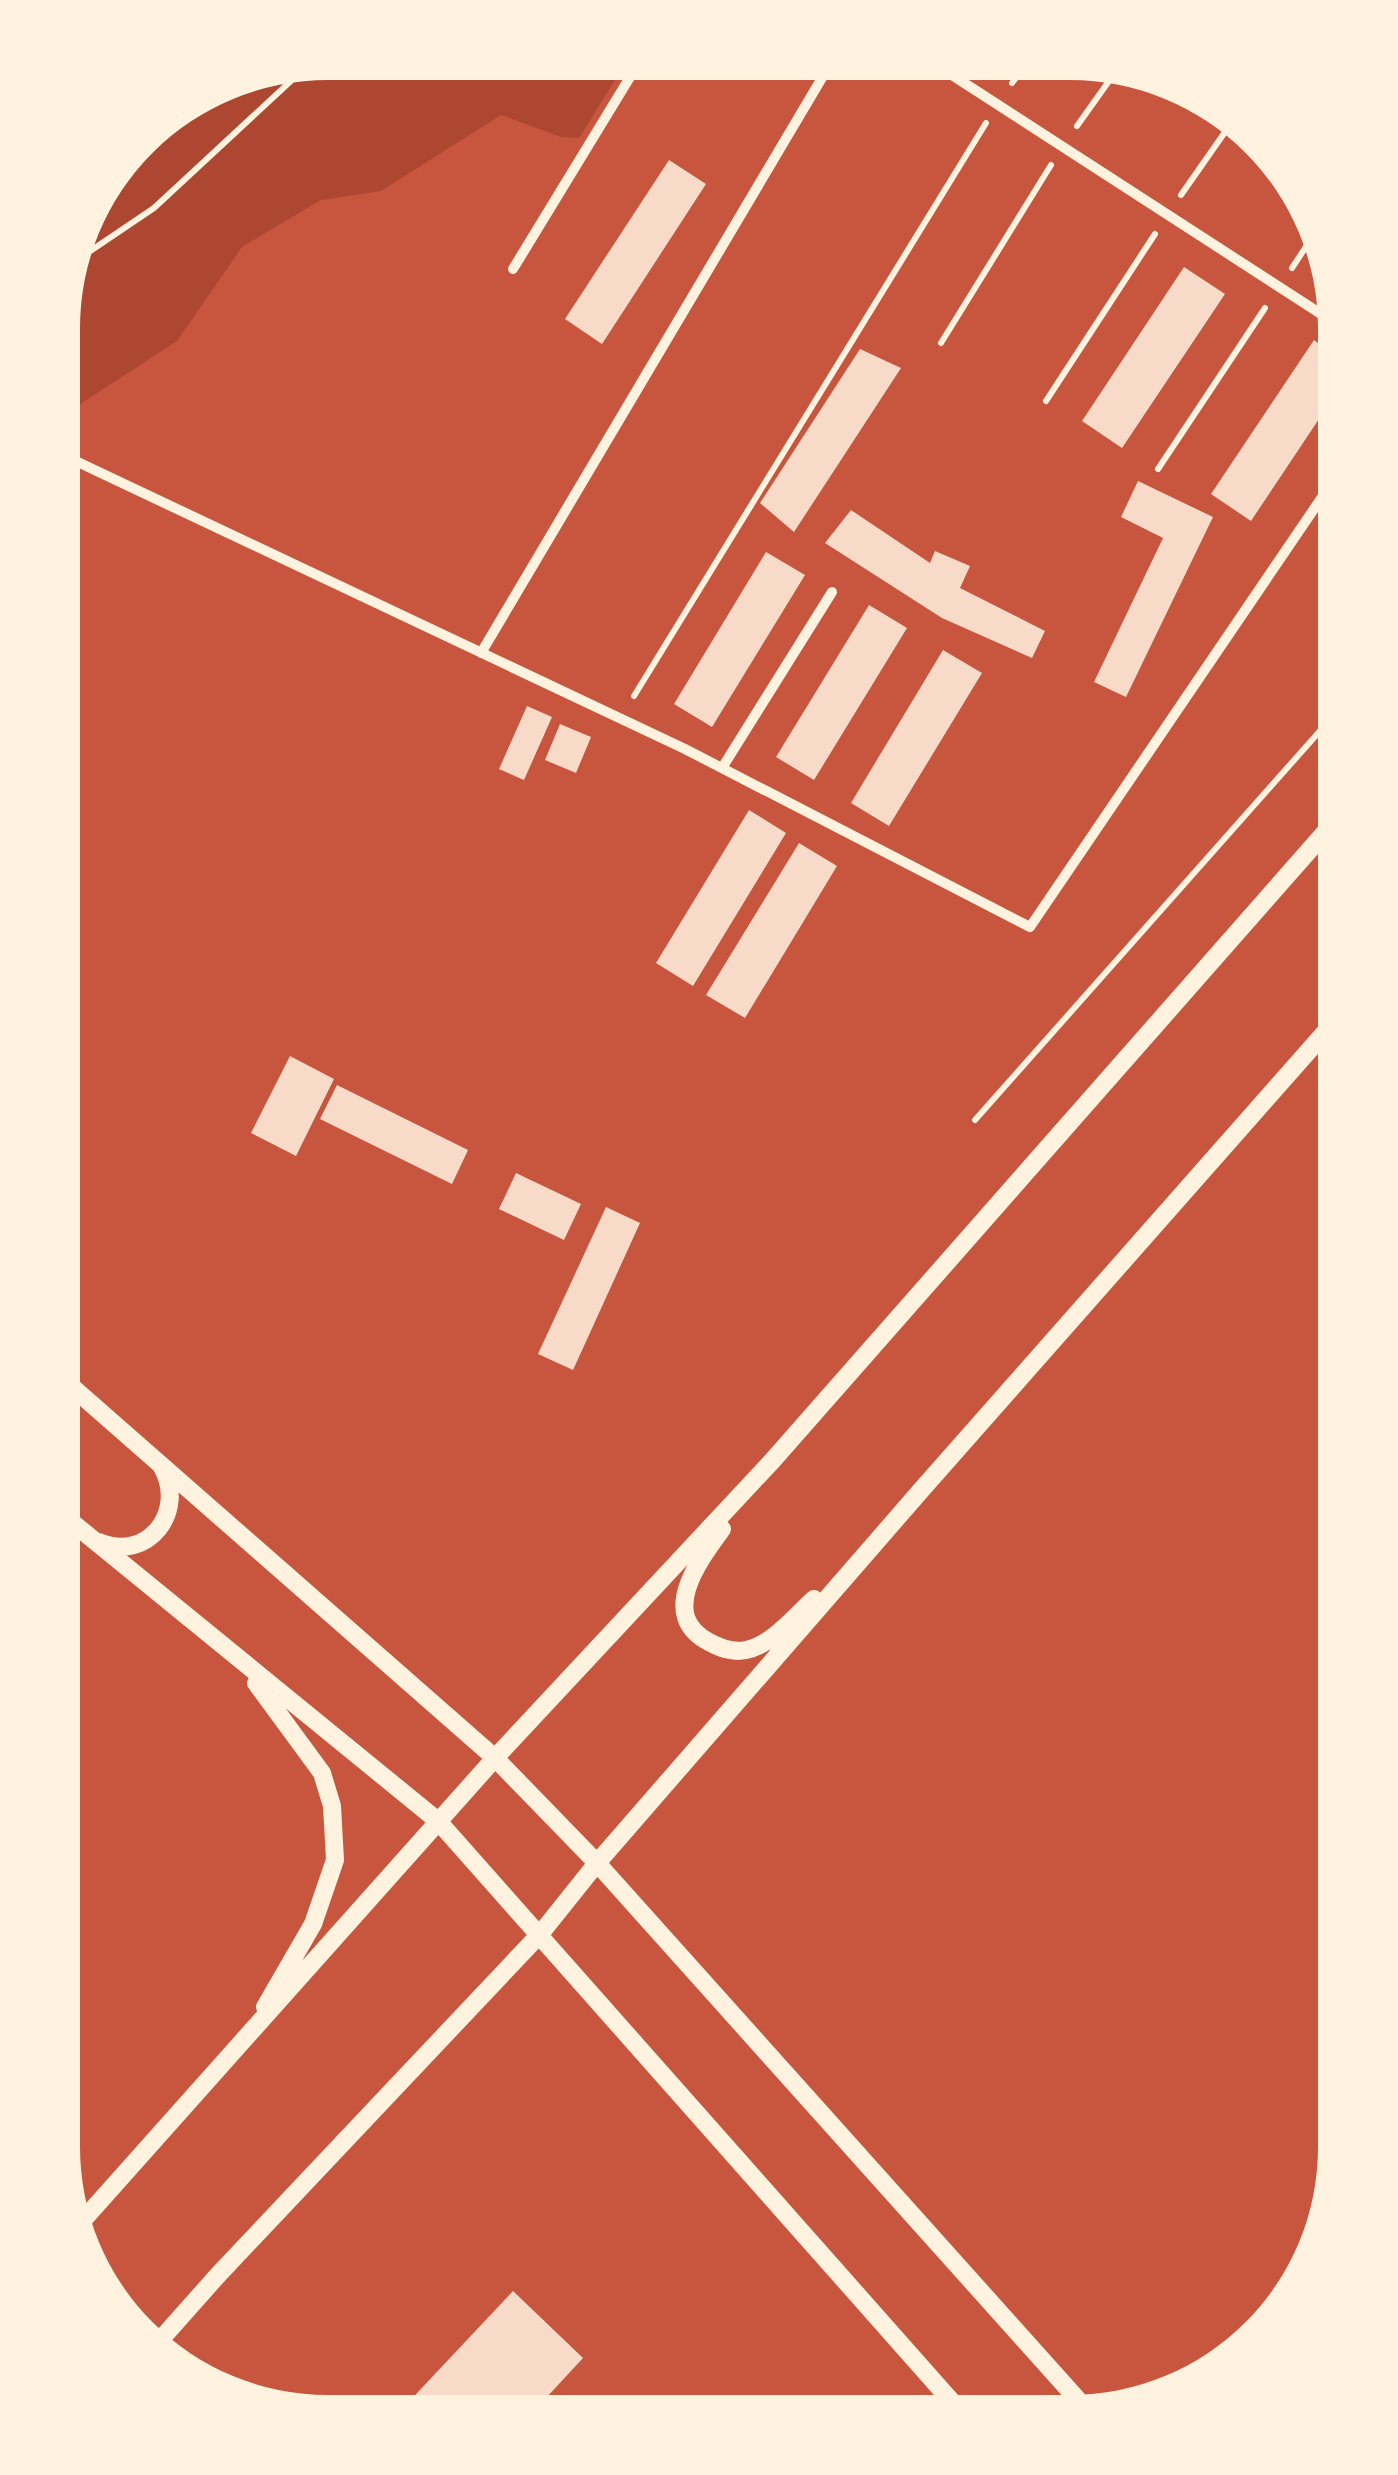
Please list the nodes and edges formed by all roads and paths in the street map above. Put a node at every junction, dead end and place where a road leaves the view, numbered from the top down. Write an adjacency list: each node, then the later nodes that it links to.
1 (821, 80): 21 (street)
2 (960, 80): 6 (street)
3 (628, 81): 12 (street)
4 (288, 84): 11 (path)
5 (1108, 84): 8 (path)
6 (998, 105): 8 (street); 22 (path)
7 (1224, 134): 9 (path)
8 (1062, 146): 9 (street); 15 (path)
9 (1168, 215): 13 (street); 16 (path)
10 (1305, 248): 13 (path)
11 (93, 249)
12 (513, 268)
13 (1279, 287): 14 (street); 18 (path)
14 (1317, 311)
15 (941, 343)
16 (1046, 400)
17 (80, 464): 21 (street)
18 (1158, 469)
19 (1318, 505): 24 (street)
20 (832, 592): 24 (street)
21 (482, 653): 22 (street)
22 (620, 718): 24 (street)
23 (1318, 733): 27 (path)
24 (722, 768)
25 (1318, 840): 30 (street)
26 (1318, 1041): 33 (street)
27 (976, 1120)
28 (80, 1393): 29 (street)
29 (152, 1455): 32 (street); 35 (street)
30 (773, 1460): 33 (street); 35 (street)
31 (80, 1530): 32 (street)
32 (89, 1538): 34 (street)
33 (872, 1547): 37 (street)
34 (241, 1662): 36 (street); 39 (street)
35 (495, 1758): 36 (street); 37 (street)
36 (438, 1821): 38 (street); 39 (street)
37 (597, 1863): 38 (street); 43 (street)
38 (540, 1934): 41 (street); 42 (street)
39 (256, 2025): 40 (street)
40 (89, 2213)
41 (165, 2335)
42 (946, 2395)
43 (1073, 2395)

